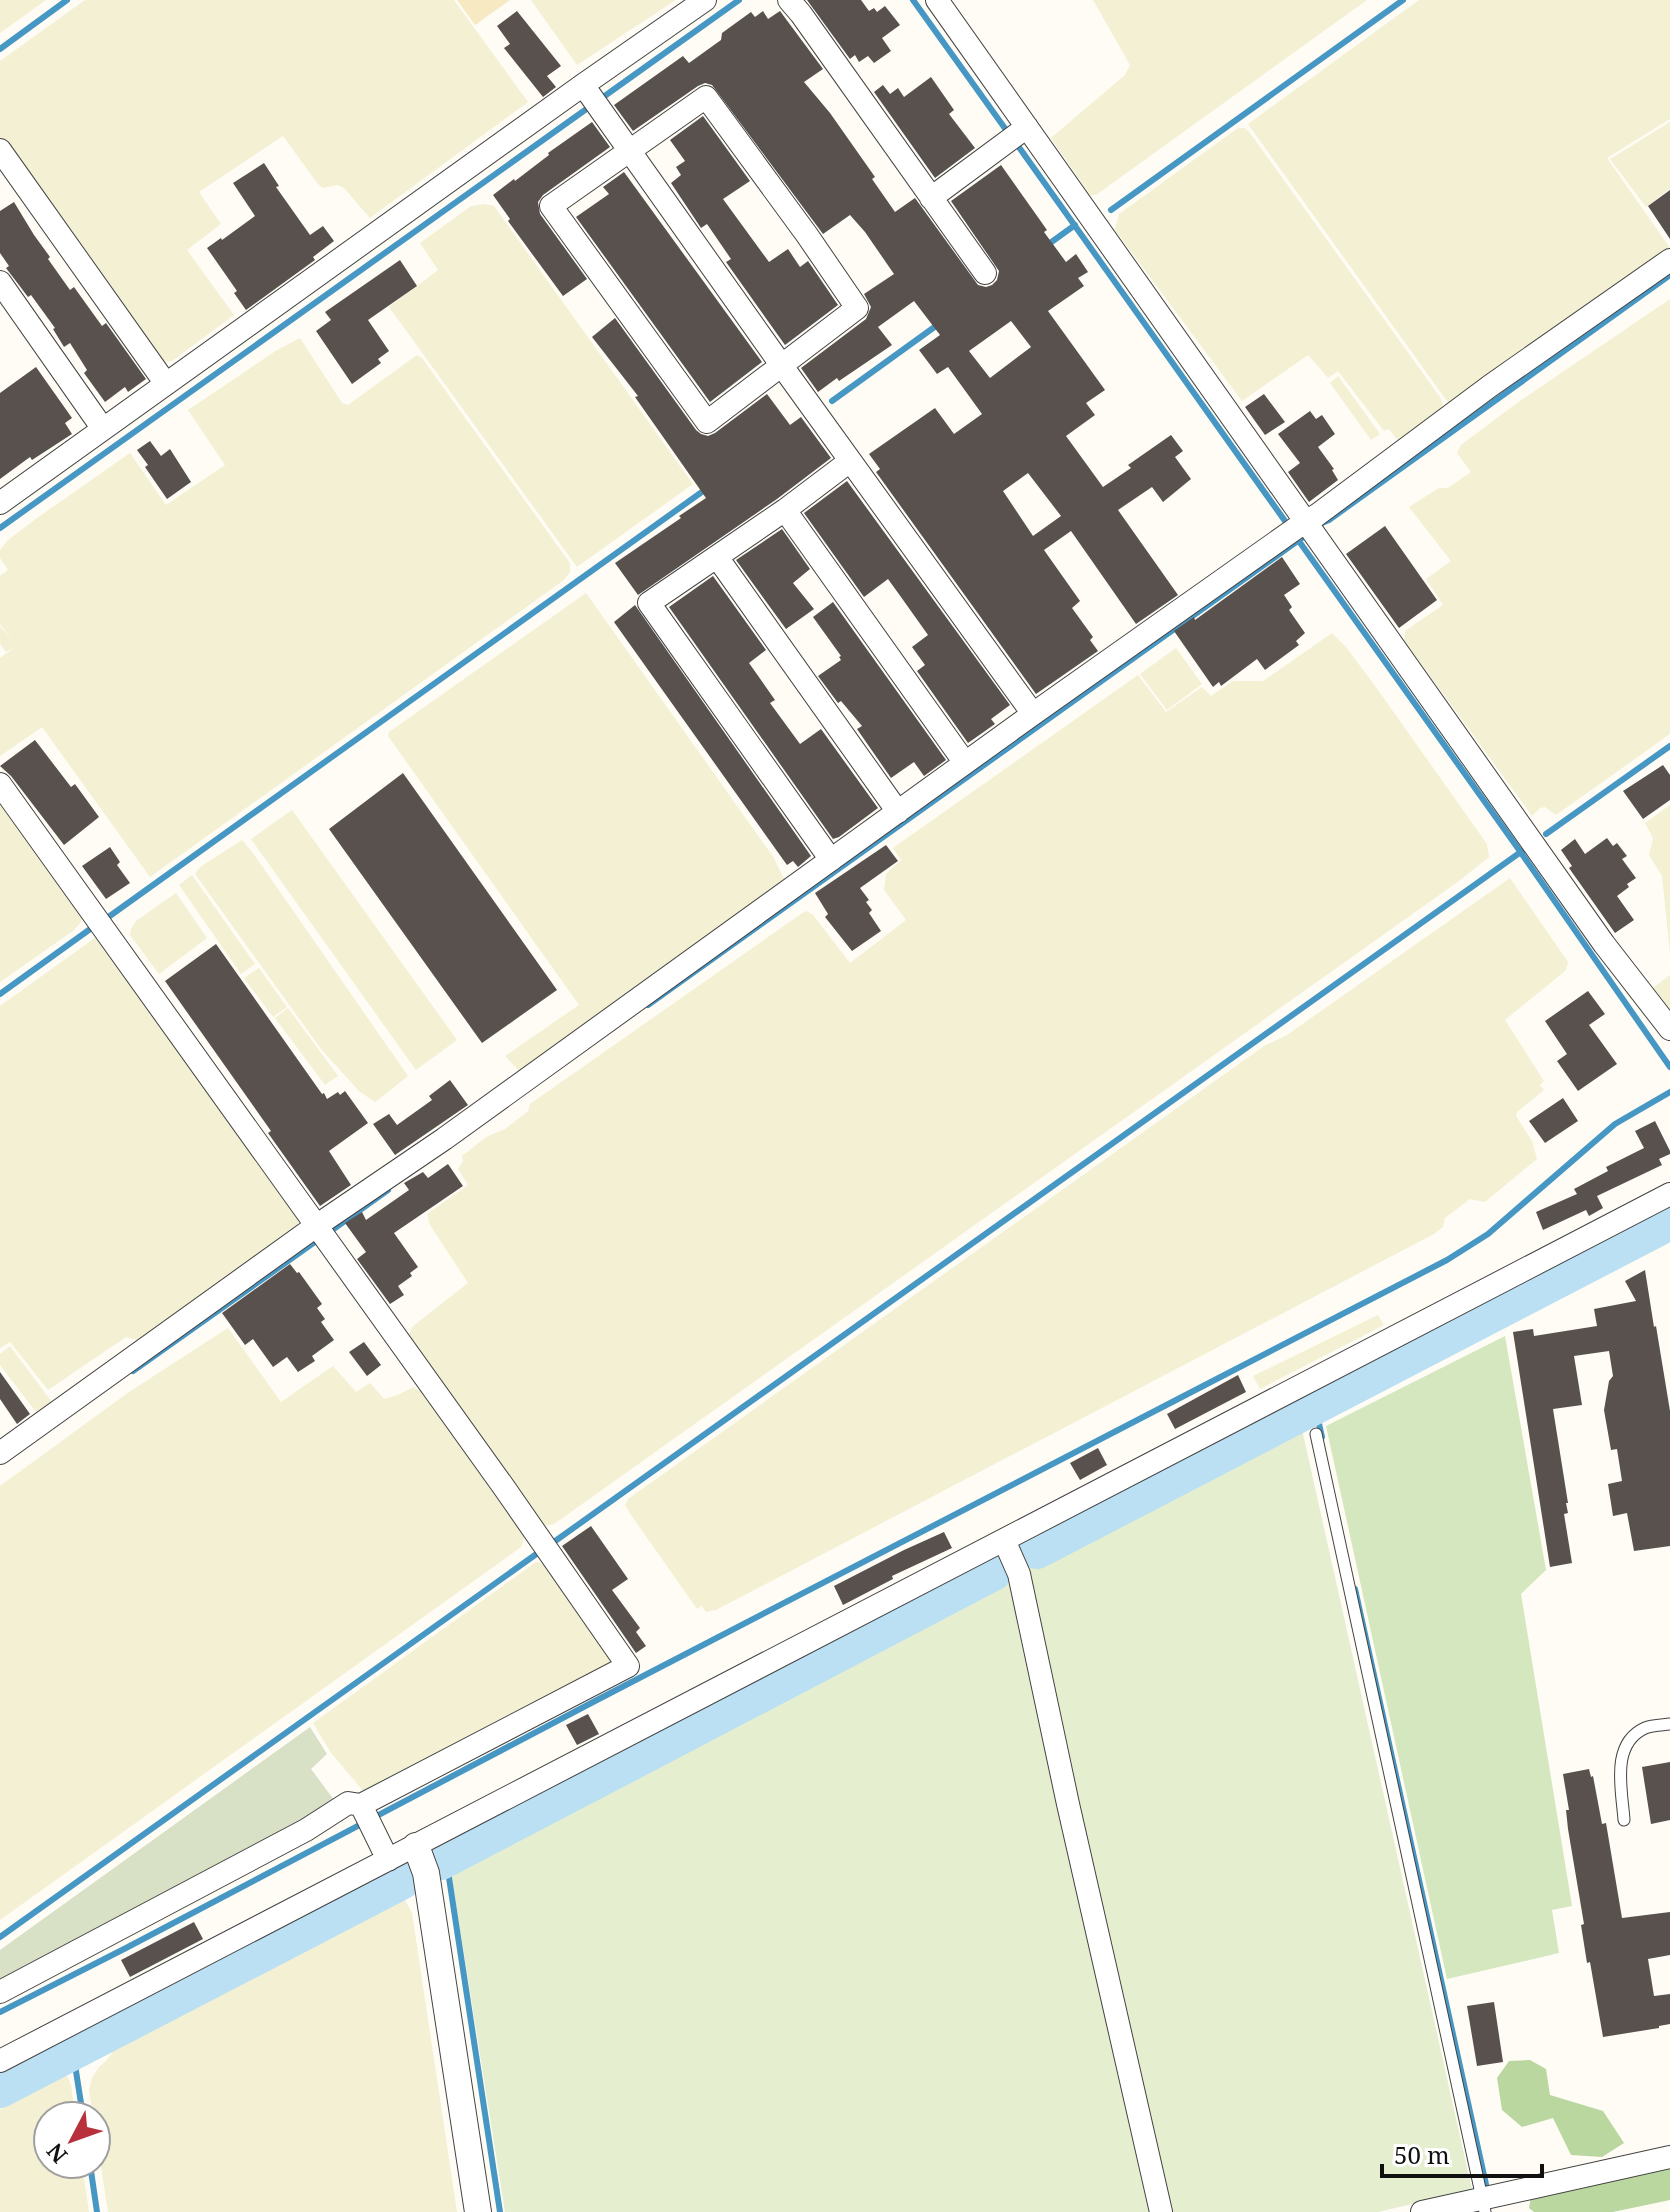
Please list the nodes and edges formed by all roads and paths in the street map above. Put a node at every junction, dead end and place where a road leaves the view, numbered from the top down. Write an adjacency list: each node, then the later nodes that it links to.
1 (705, 0): 4 (street)
2 (789, 0): 8 (street)
3 (937, 0): 5 (street)
4 (592, 96): 7 (street); 13 (street)
5 (1017, 135): 8 (street); 18 (street)
6 (0, 150): 13 (street)
7 (629, 150): 12 (street); 12 (street); 12 (street)
8 (931, 198): 10 (street)
9 (1670, 260): 18 (street)
10 (985, 273)
11 (0, 282): 14 (street)
12 (782, 366): 15 (street)
13 (166, 384): 14 (street)
14 (103, 429): 16 (street)
15 (850, 461): 17 (street); 20 (street)
16 (0, 503)
17 (785, 510): 19 (street); 21 (street)
18 (1297, 528): 20 (street); 25 (street)
19 (717, 557): 23 (street); 24 (street)
20 (1033, 714): 21 (street)
21 (965, 763): 23 (street)
22 (0, 784): 27 (street)
23 (898, 812): 24 (street)
24 (831, 860): 27 (street)
25 (1670, 1029)
26 (1670, 1194): 30 (street)
27 (322, 1233): 29 (street); 32 (street)
28 (1316, 1434): 39 (lane)
29 (0, 1453)
30 (1004, 1540): 34 (street); 41 (street)
31 (1670, 1724): 33 (lane)
32 (366, 1815): 35 (street); 36 (street)
33 (1624, 1820)
34 (416, 1846): 35 (street); 40 (street)
35 (388, 1860): 37 (street)
36 (0, 1992)
37 (0, 2061)
38 (1670, 2157): 39 (street)
39 (1484, 2205): 42 (street)
40 (478, 2212)
41 (1161, 2212)
42 (1422, 2212)

